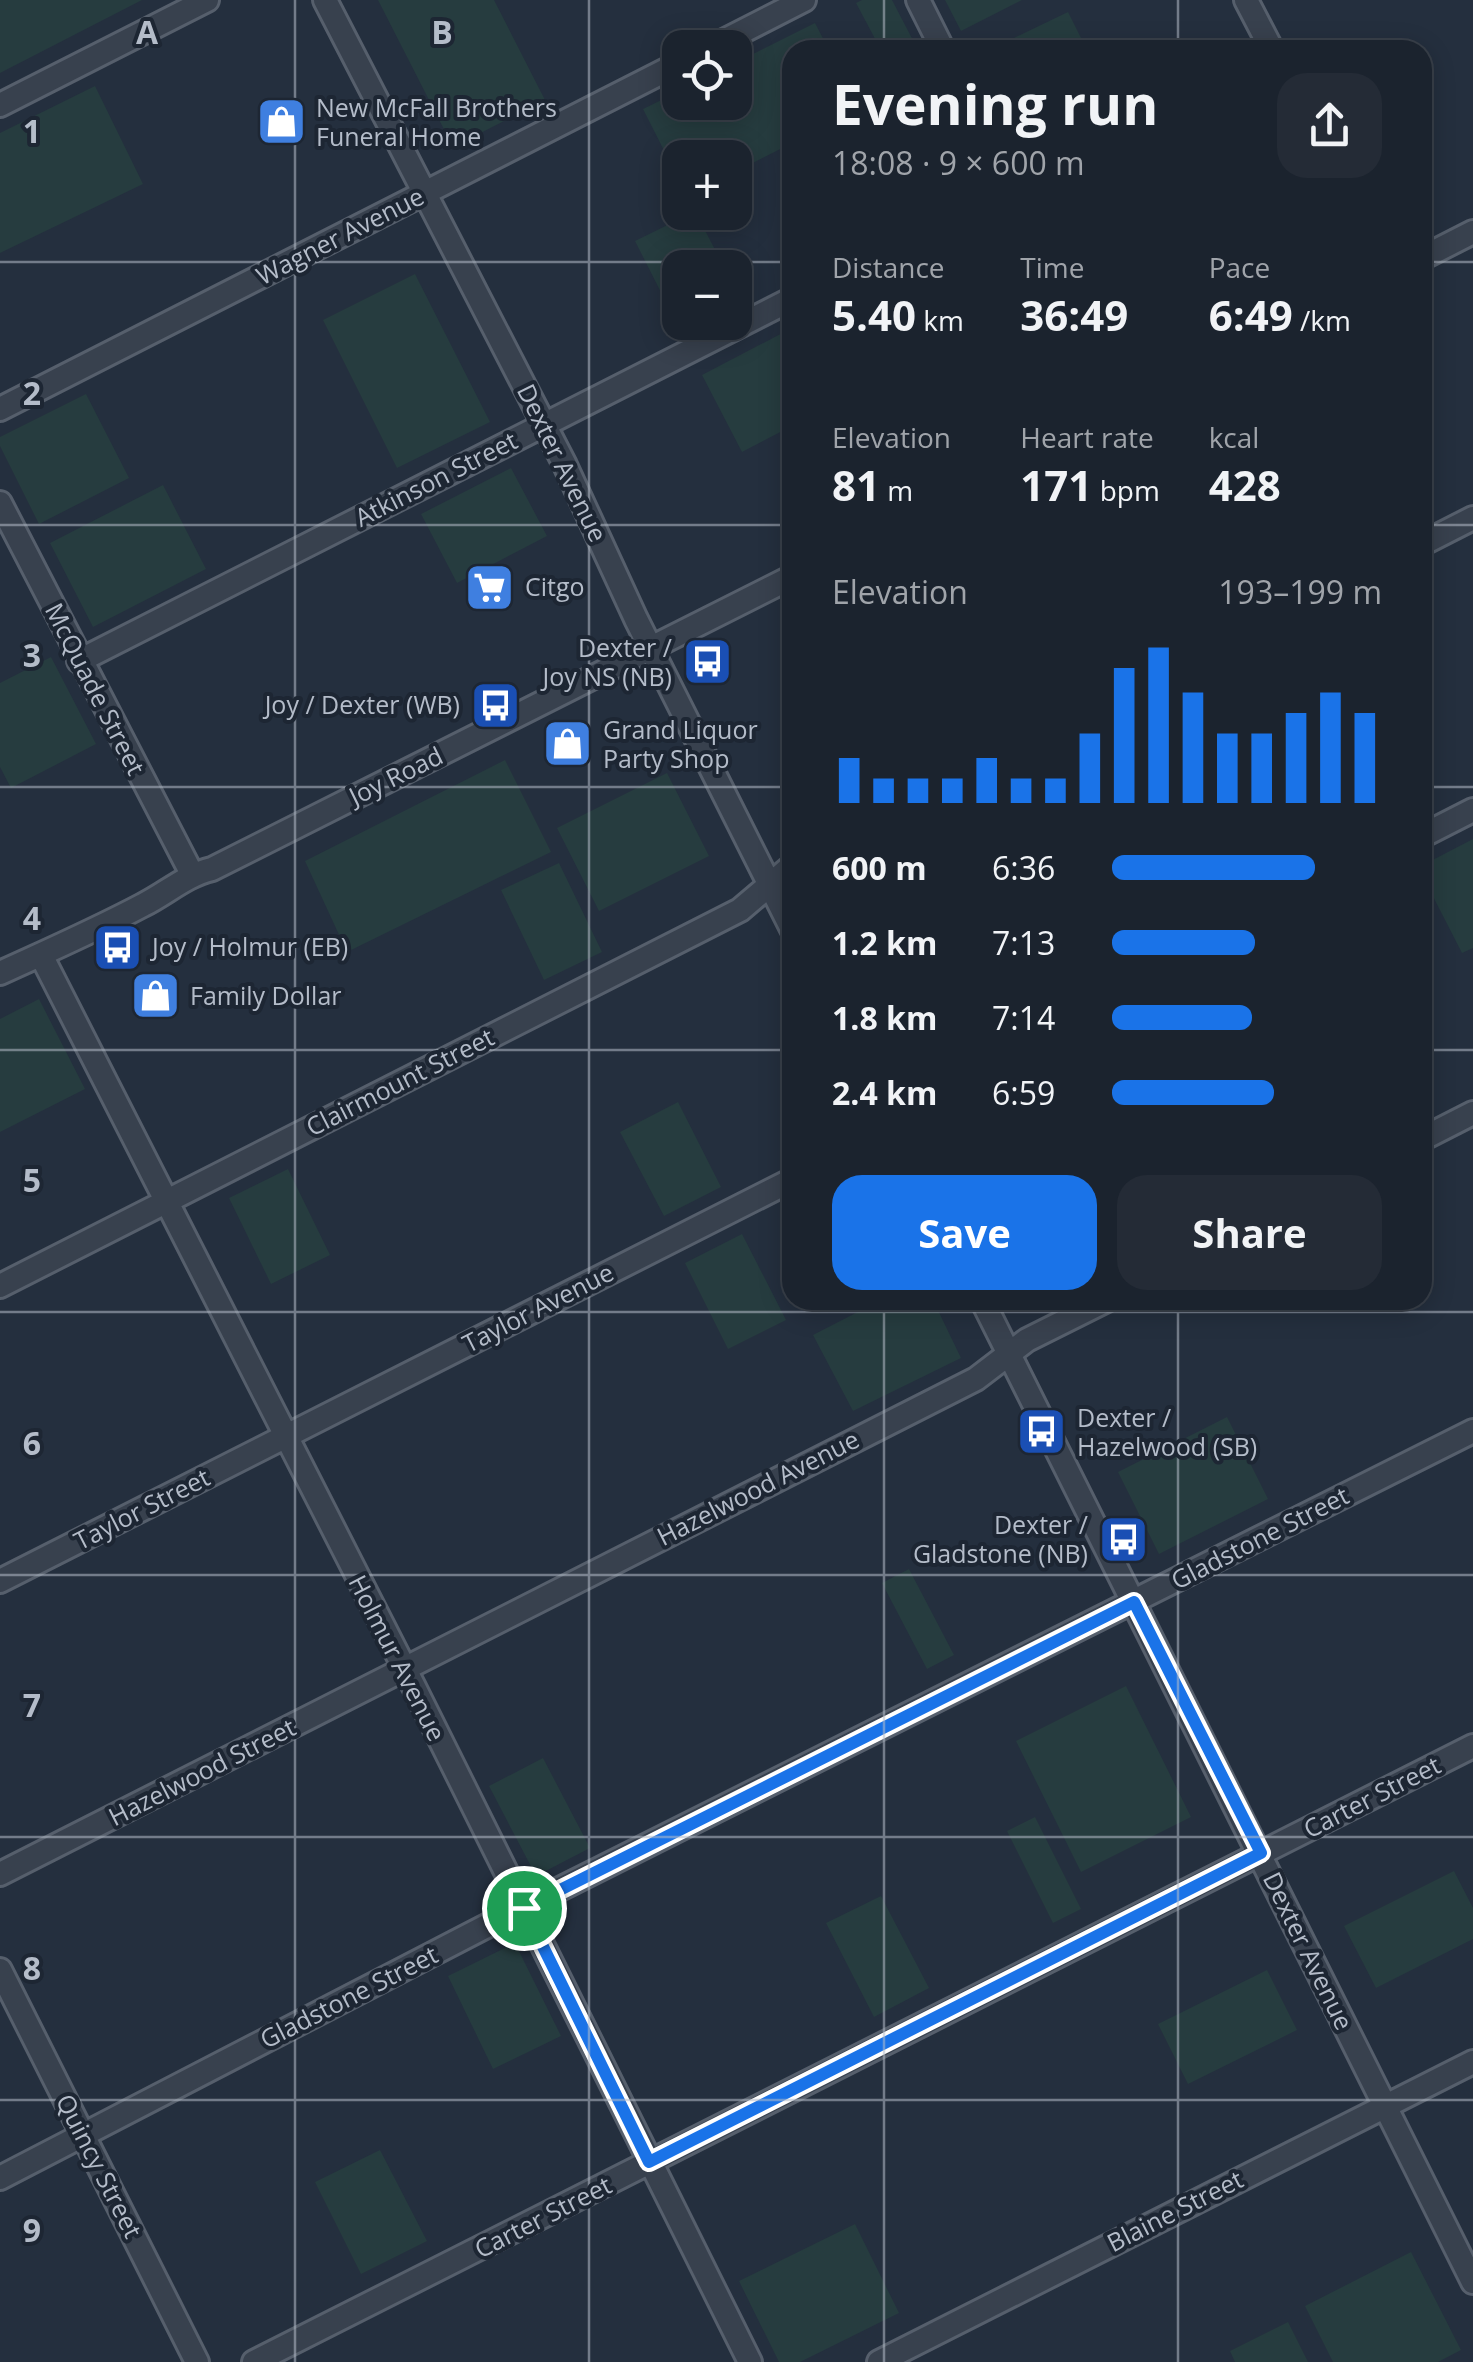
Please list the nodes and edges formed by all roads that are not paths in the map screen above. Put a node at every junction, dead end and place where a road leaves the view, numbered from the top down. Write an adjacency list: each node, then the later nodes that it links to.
1 (207, 0): 10 (street)
2 (325, 0): 11 (street, Dexter Avenue)
3 (804, 0): 6 (street)
4 (918, 0): 7 (street)
5 (1246, 0): 8 (street)
6 (745, 30)
7 (938, 40)
8 (1267, 40)
9 (662, 72): 11 (street, Wagner Avenue)
10 (0, 105)
11 (423, 194): 15 (street, Wagner Avenue); 16 (street, Dexter Avenue)
12 (1473, 232): 13 (street)
13 (1432, 253)
14 (782, 303): 16 (street, Atkinson Street)
15 (0, 409)
16 (544, 426): 21 (street, Dexter Avenue); 22 (street, Atkinson Street)
17 (0, 503): 22 (street, McQuade Street)
18 (1473, 518): 19 (street)
19 (1432, 539)
20 (782, 582): 21 (street, Joy Road)
21 (652, 649): 25 (street, Joy Road); 27 (street, Dexter Avenue)
22 (80, 660): 25 (street, McQuade Street)
23 (1473, 810): 24 (street)
24 (1432, 831)
25 (192, 874): 29 (street, Joy Road)
26 (782, 874): 27 (street, Clairmount Street)
27 (770, 884): 28 (street, Dexter Avenue); 34 (street, Clairmount Street)
28 (782, 909)
29 (41, 954): 30 (street, Joy Road); 34 (street, Holmur Avenue)
30 (0, 973)
31 (1473, 1113): 32 (street)
32 (1432, 1134)
33 (782, 1185): 40 (street, Taylor Avenue)
34 (166, 1200): 35 (street, Clairmount Street); 40 (street, Holmur Avenue)
35 (0, 1286)
36 (987, 1310): 38 (street, Dexter Avenue)
37 (1087, 1310): 38 (street, Hazelwood Avenue)
38 (1010, 1355): 42 (street, Dexter Avenue); 43 (street, Hazelwood Avenue)
39 (1473, 1430): 42 (street, Gladstone Street)
40 (284, 1437): 41 (street, Taylor Street); 43 (street, Holmur Avenue)
41 (0, 1581)
42 (1134, 1602): 45 (street, Dexter Avenue); 47 (street, Gladstone Street)
43 (404, 1670): 46 (street, Hazelwood Street); 47 (street, Holmur Avenue)
44 (1473, 1746): 45 (street, Carter Street)
45 (1261, 1853): 50 (street, Dexter Avenue); 52 (street, Carter Street)
46 (0, 1874)
47 (524, 1908): 51 (street, Gladstone Street); 52 (street, Holmur Avenue)
48 (0, 1970): 51 (street, Quincy Street)
49 (1473, 2062): 50 (street, Blaine Street)
50 (1384, 2107): 54 (street, Dexter Avenue); 58 (street, Blaine Street)
51 (83, 2134): 53 (street, Gladstone Street); 55 (street, Quincy Street)
52 (649, 2162): 56 (street, Carter Street); 57 (street, Holmur Avenue)
53 (0, 2178)
54 (1473, 2282)
55 (197, 2362)
56 (254, 2362)
57 (750, 2362)
58 (878, 2362)

